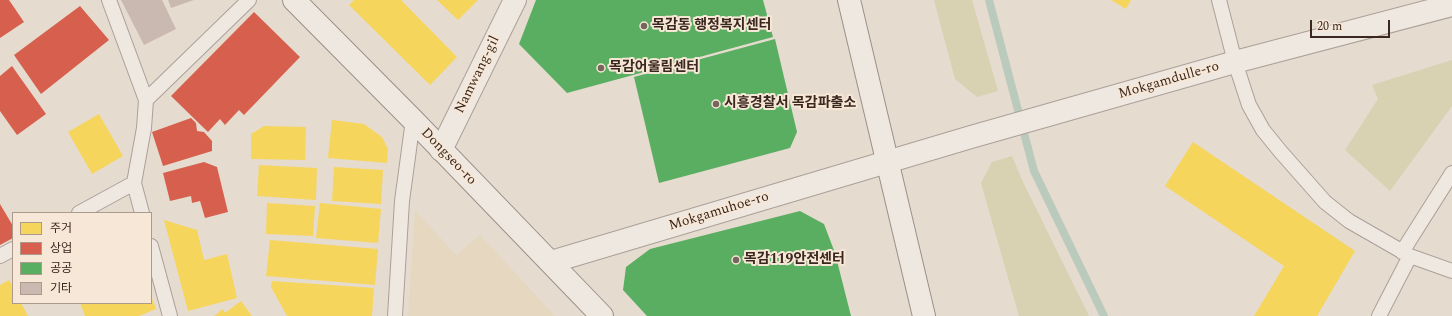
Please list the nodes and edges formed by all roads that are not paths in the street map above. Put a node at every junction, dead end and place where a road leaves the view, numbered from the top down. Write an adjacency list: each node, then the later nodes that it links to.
1 (109, 0): 9 (lane)
2 (249, 0): 9 (lane)
3 (294, 0): 10 (street, Dongseo-ro)
4 (515, 0): 11 (street, Namwang-gil)
5 (849, 0): 12 (street)
6 (1220, 0): 8 (lane)
7 (1452, 5): 8 (street, Mokgamdulle-ro)
8 (1235, 62): 12 (street, Mokgamdulle-ro); 19 (lane)
9 (146, 100): 14 (lane)
10 (413, 120): 11 (street, Dongseo-ro); 24 (lane)
11 (441, 150): 21 (street, Dongseo-ro)
12 (886, 161): 21 (street, Mokgamuhoe-ro); 26 (street)
13 (1451, 177): 19 (lane)
14 (134, 183): 15 (lane); 16 (lane)
15 (81, 212)
16 (142, 212)
17 (12, 250): 20 (lane)
18 (152, 250): 23 (lane)
19 (1406, 254): 22 (lane); 27 (lane)
20 (0, 256)
21 (551, 262): 25 (street, Dongseo-ro)
22 (1452, 271)
23 (170, 316)
24 (395, 316)
25 (602, 316)
26 (924, 316)
27 (1379, 316)

